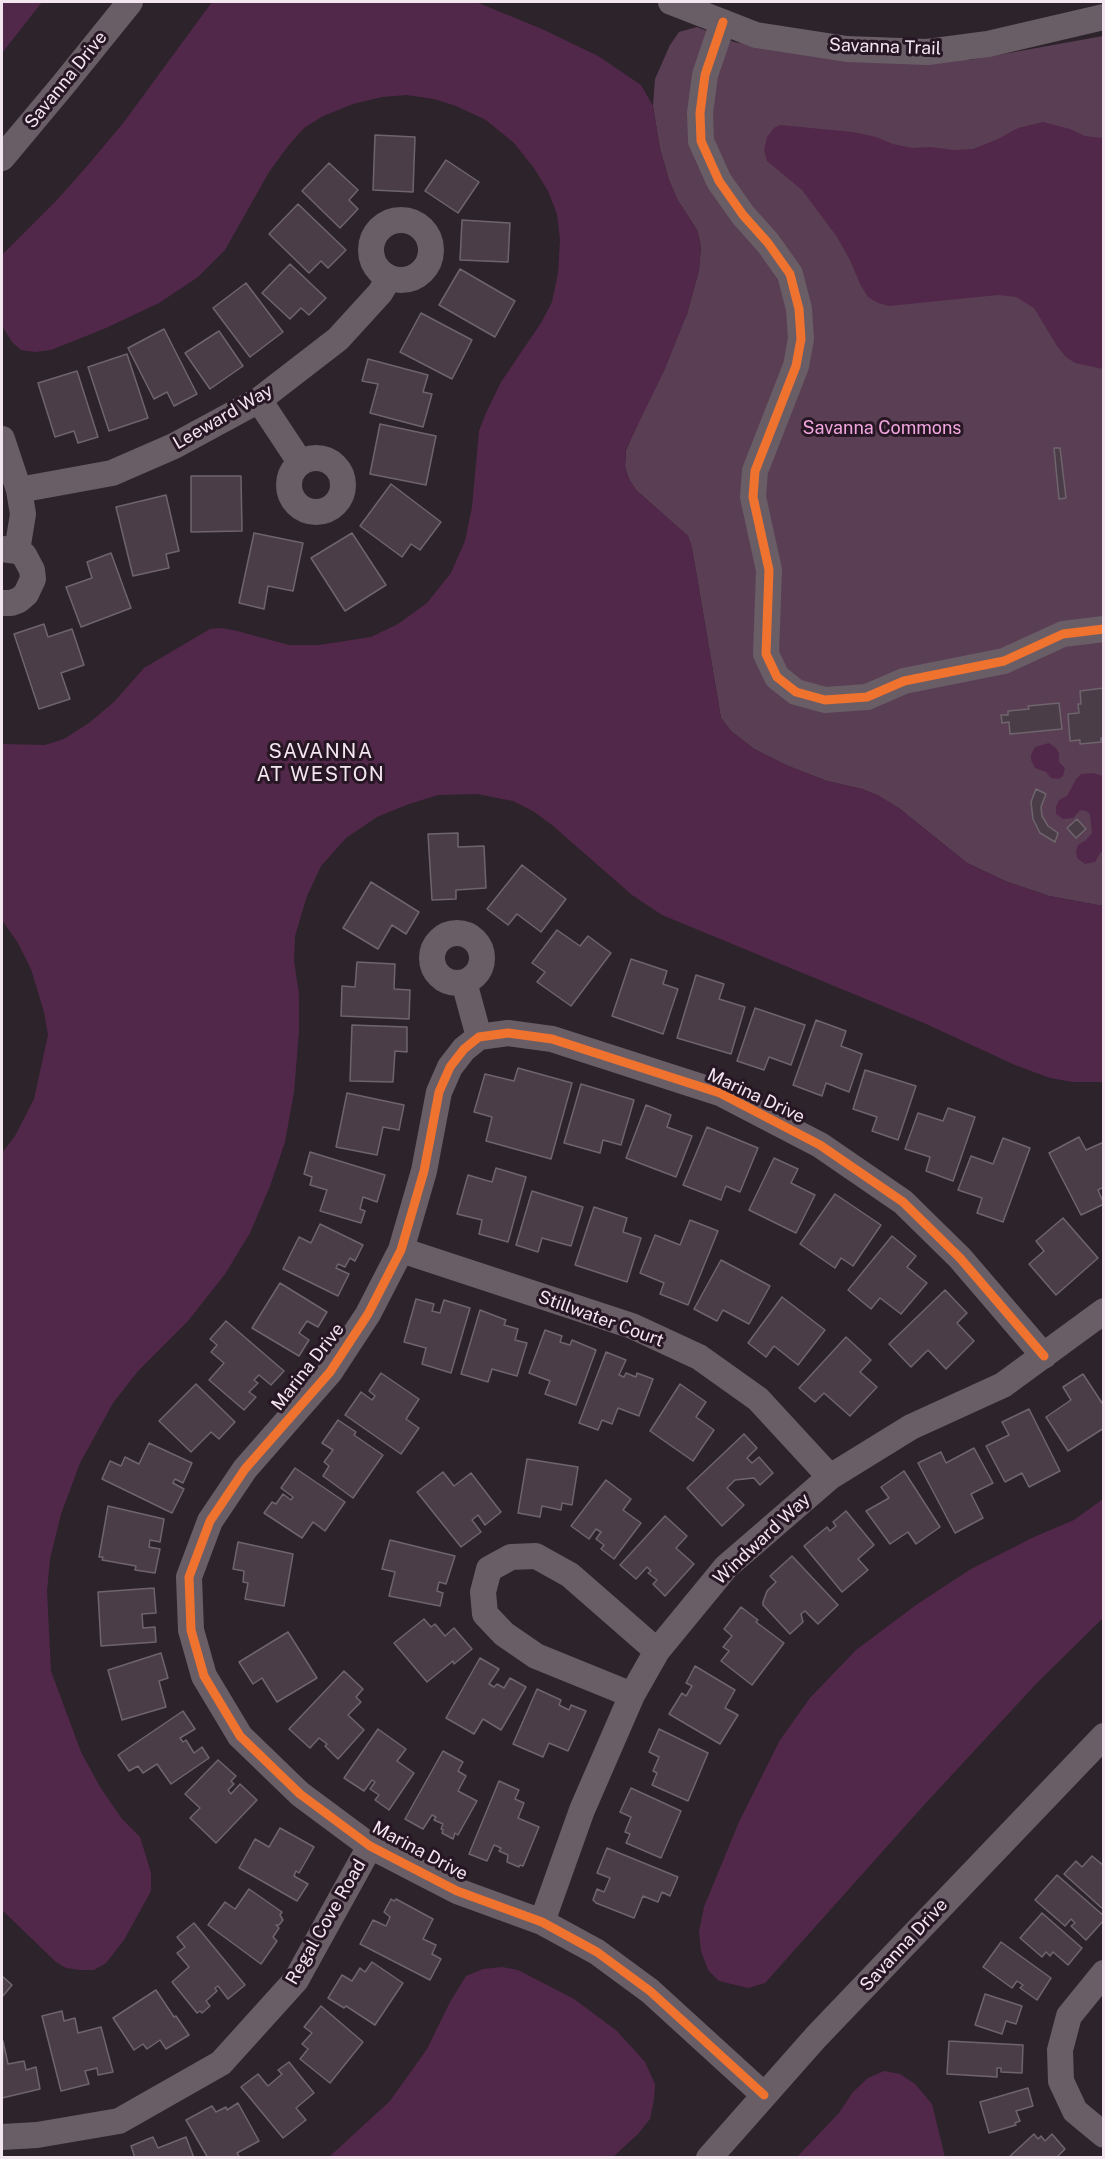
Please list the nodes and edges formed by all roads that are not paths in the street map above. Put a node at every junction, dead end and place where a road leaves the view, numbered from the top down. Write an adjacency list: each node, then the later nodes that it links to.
1 (130, 2): 5 (street, Savanna Drive)
2 (671, 2): 4 (street, Savanna Trail)
3 (1100, 12): 4 (street, Savanna Trail)
4 (723, 22): 13 (street)
5 (2, 158)
6 (389, 278): 7 (street, Leeward Way)
7 (259, 400): 9 (street); 10 (street, Leeward Way)
8 (2, 439): 10 (street)
9 (300, 462)
10 (19, 490): 11 (street)
11 (9, 550): 12 (street)
12 (2, 603)
13 (1104, 629)
14 (464, 982): 15 (street)
15 (479, 1037): 16 (street, Marina Drive); 18 (street, Marina Drive)
16 (401, 1250): 19 (street, Stillwater Court); 23 (street, Marina Drive)
17 (1104, 1311): 18 (street, Windward Way)
18 (1044, 1356): 19 (street, Windward Way)
19 (830, 1477): 20 (street, Windward Way)
20 (657, 1651): 21 (street, Windward Way); 21 (street)
21 (632, 1695): 24 (street, Windward Way)
22 (1104, 1736): 26 (street, Savanna Drive)
23 (370, 1846): 24 (street, Marina Drive); 28 (street, Regal Cove Road)
24 (543, 1922): 26 (street, Marina Drive)
25 (1104, 1973): 27 (street)
26 (764, 2095): 29 (street, Savanna Drive)
27 (1104, 2134)
28 (2, 2137)
29 (709, 2157)

